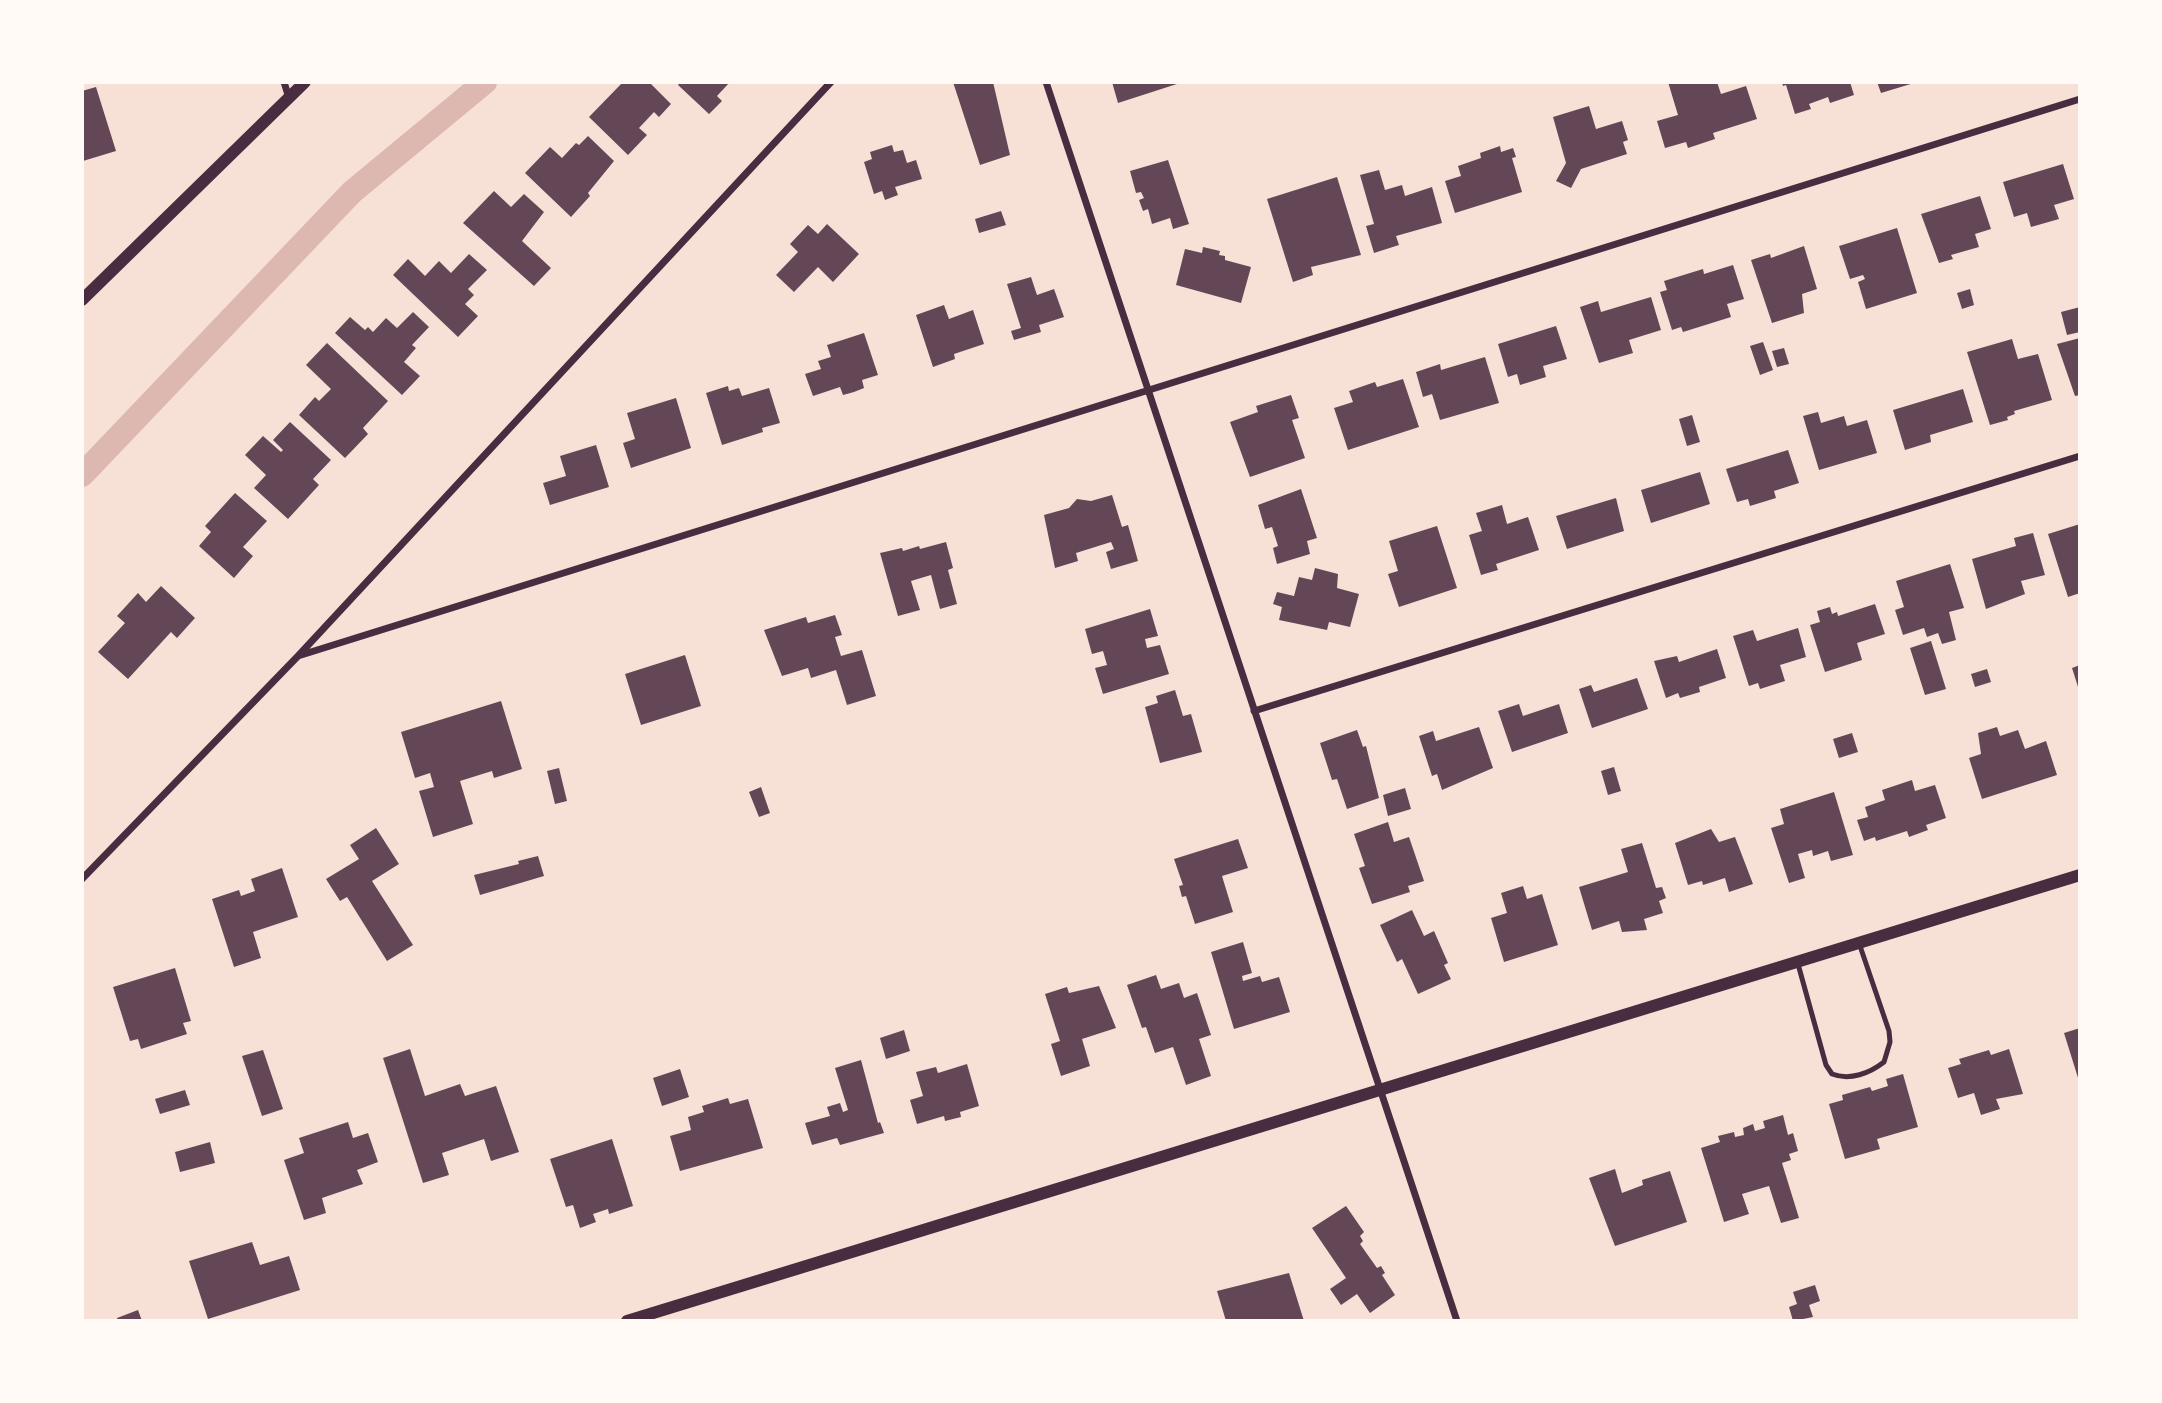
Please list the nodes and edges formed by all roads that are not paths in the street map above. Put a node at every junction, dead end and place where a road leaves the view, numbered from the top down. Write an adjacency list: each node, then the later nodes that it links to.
1 (284, 82): 5 (street)
2 (305, 82): 5 (street)
3 (831, 82): 10 (street)
4 (1046, 82): 8 (street)
5 (288, 95): 7 (street)
6 (2080, 99): 8 (street)
7 (85, 294)
8 (1146, 390): 10 (street); 11 (street)
9 (2080, 456): 11 (street)
10 (298, 656): 13 (street)
11 (1254, 711): 16 (street)
12 (2080, 875): 14 (street)
13 (82, 879)
14 (1860, 943): 15 (street); 15 (lane)
15 (1797, 962): 16 (street)
16 (1380, 1090): 17 (street); 18 (street)
17 (627, 1321)
18 (1457, 1321)

